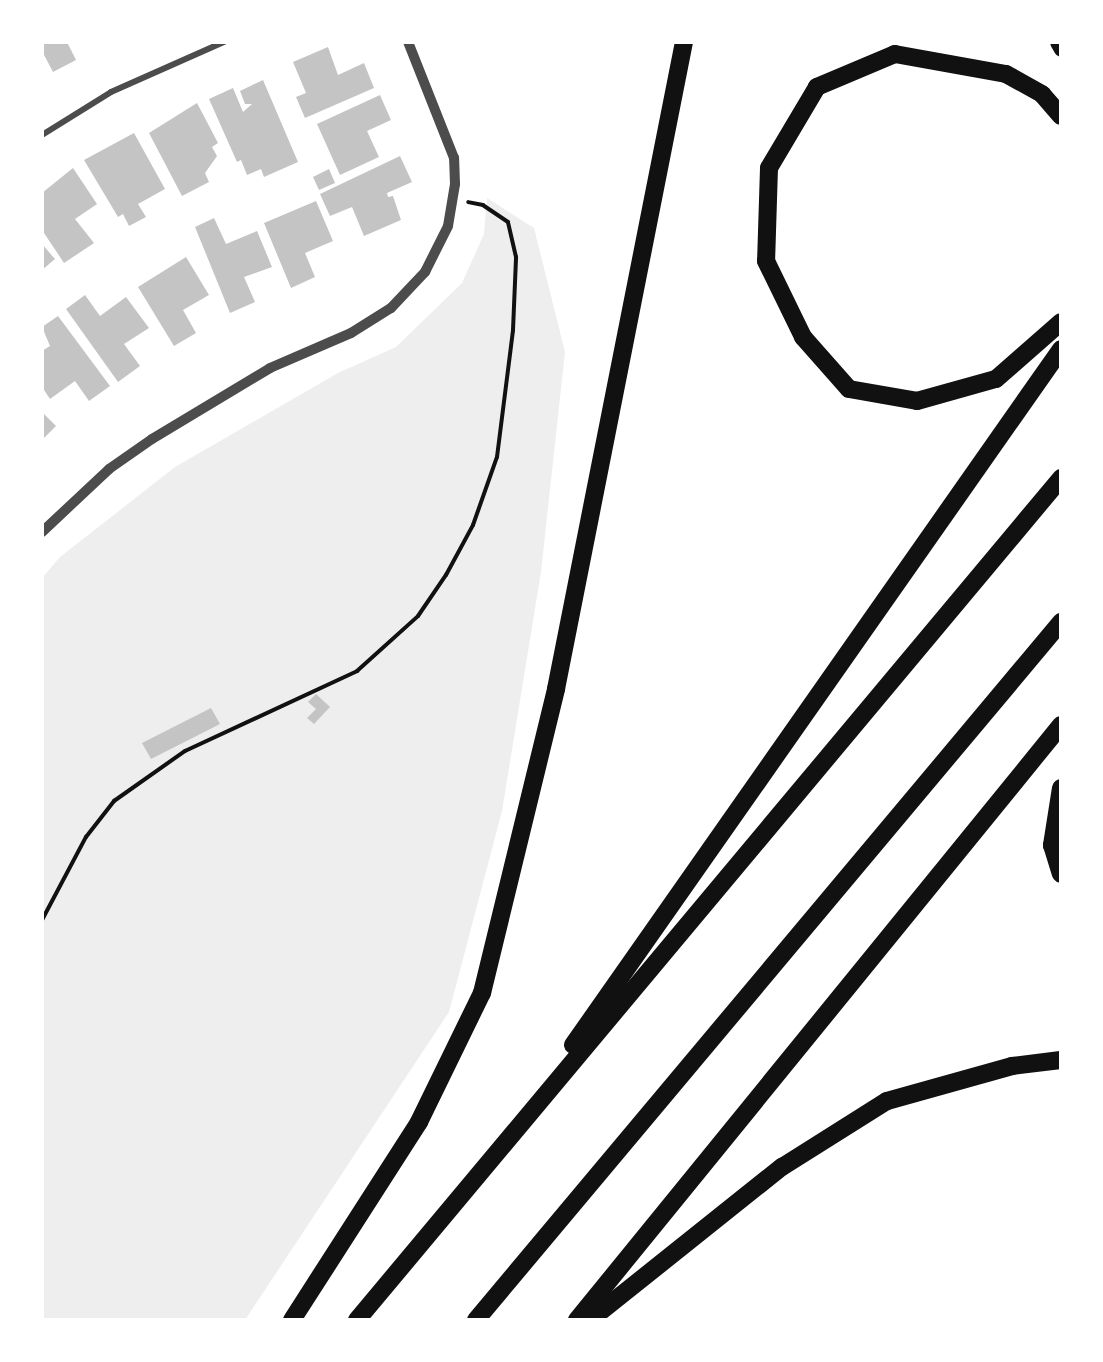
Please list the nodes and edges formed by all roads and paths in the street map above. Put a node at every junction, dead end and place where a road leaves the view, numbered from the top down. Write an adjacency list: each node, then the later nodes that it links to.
1 (224, 42): 7 (street)
2 (408, 42): 8 (street)
3 (684, 42): 20 (highway)
4 (1057, 42): 5 (main road)
5 (1061, 49)
6 (1061, 116): 9 (highway)
7 (42, 135)
8 (454, 198): 12 (street); 17 (path)
9 (1061, 322)
10 (1061, 349): 19 (highway)
11 (1061, 478): 19 (highway)
12 (42, 532)
13 (1061, 622): 22 (highway)
14 (1061, 725): 23 (highway)
15 (1061, 788): 16 (highway)
16 (1061, 874)
17 (42, 920)
18 (1061, 1060): 24 (highway)
19 (503, 1145): 21 (highway)
20 (292, 1320)
21 (357, 1320)
22 (476, 1320)
23 (577, 1320)
24 (590, 1320)

